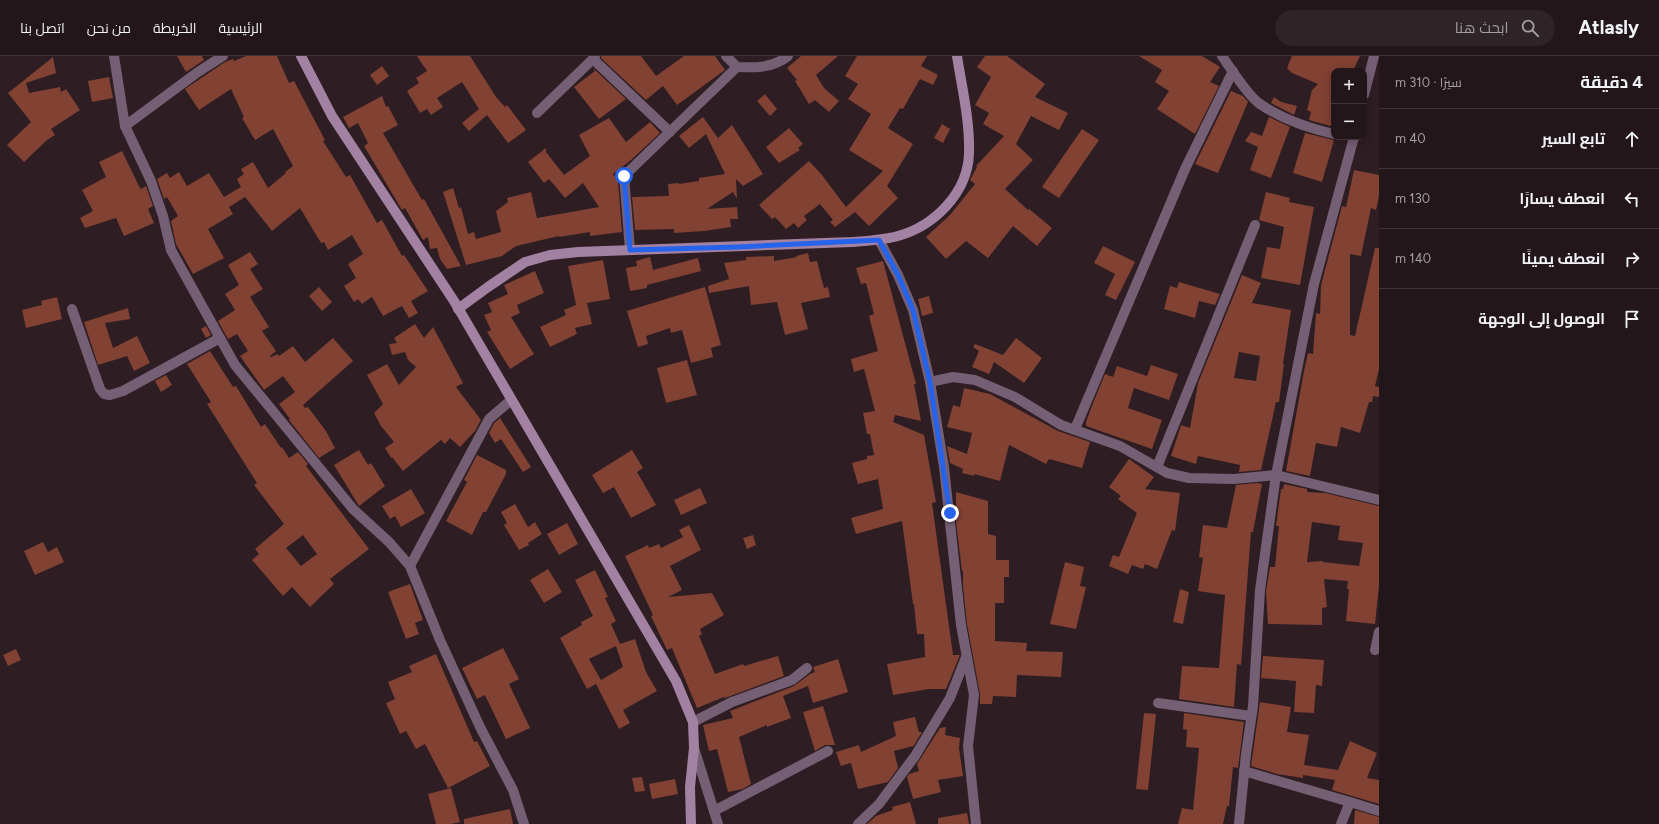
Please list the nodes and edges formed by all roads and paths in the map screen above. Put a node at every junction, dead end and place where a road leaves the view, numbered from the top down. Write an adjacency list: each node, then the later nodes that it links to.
1 (114, 56): 14 (street)
2 (223, 56): 14 (street)
3 (301, 56): 22 (main road)
4 (726, 56): 10 (street)
5 (788, 56): 10 (street)
6 (957, 56): 19 (main road)
7 (1222, 56): 11 (street)
8 (1374, 56): 12 (street)
9 (594, 57): 13 (street); 15 (street)
10 (737, 67): 15 (street)
11 (1232, 71): 16 (street); 26 (street)
12 (1367, 83)
13 (537, 113)
14 (125, 126): 23 (street)
15 (670, 132): 20 (street)
16 (1331, 133)
17 (1352, 140): 28 (street)
18 (1255, 225): 27 (street)
19 (879, 240): 20 (main road); 24 (street)
20 (630, 250): 22 (main road)
21 (72, 309): 23 (street)
22 (458, 309): 25 (main road)
23 (220, 338): 30 (street)
24 (930, 382): 26 (street); 33 (street)
25 (511, 400): 30 (street); 37 (main road)
26 (1075, 429): 27 (street)
27 (1157, 467): 28 (street)
28 (1276, 475): 29 (street); 36 (street)
29 (1379, 500)
30 (410, 566): 44 (street)
31 (1379, 632): 32 (street)
32 (1375, 650)
33 (966, 658): 47 (street); 48 (street)
34 (807, 668): 37 (street)
35 (1158, 703): 36 (street)
36 (1251, 716): 40 (street)
37 (693, 722): 38 (main road)
38 (694, 748): 42 (street); 45 (main road)
39 (828, 751): 42 (street)
40 (1244, 771): 41 (street); 49 (street)
41 (1350, 802): 43 (street); 50 (street)
42 (714, 811): 46 (street)
43 (1379, 811)
44 (524, 824)
45 (691, 824)
46 (718, 824)
47 (858, 824)
48 (976, 824)
49 (1239, 824)
50 (1340, 824)

